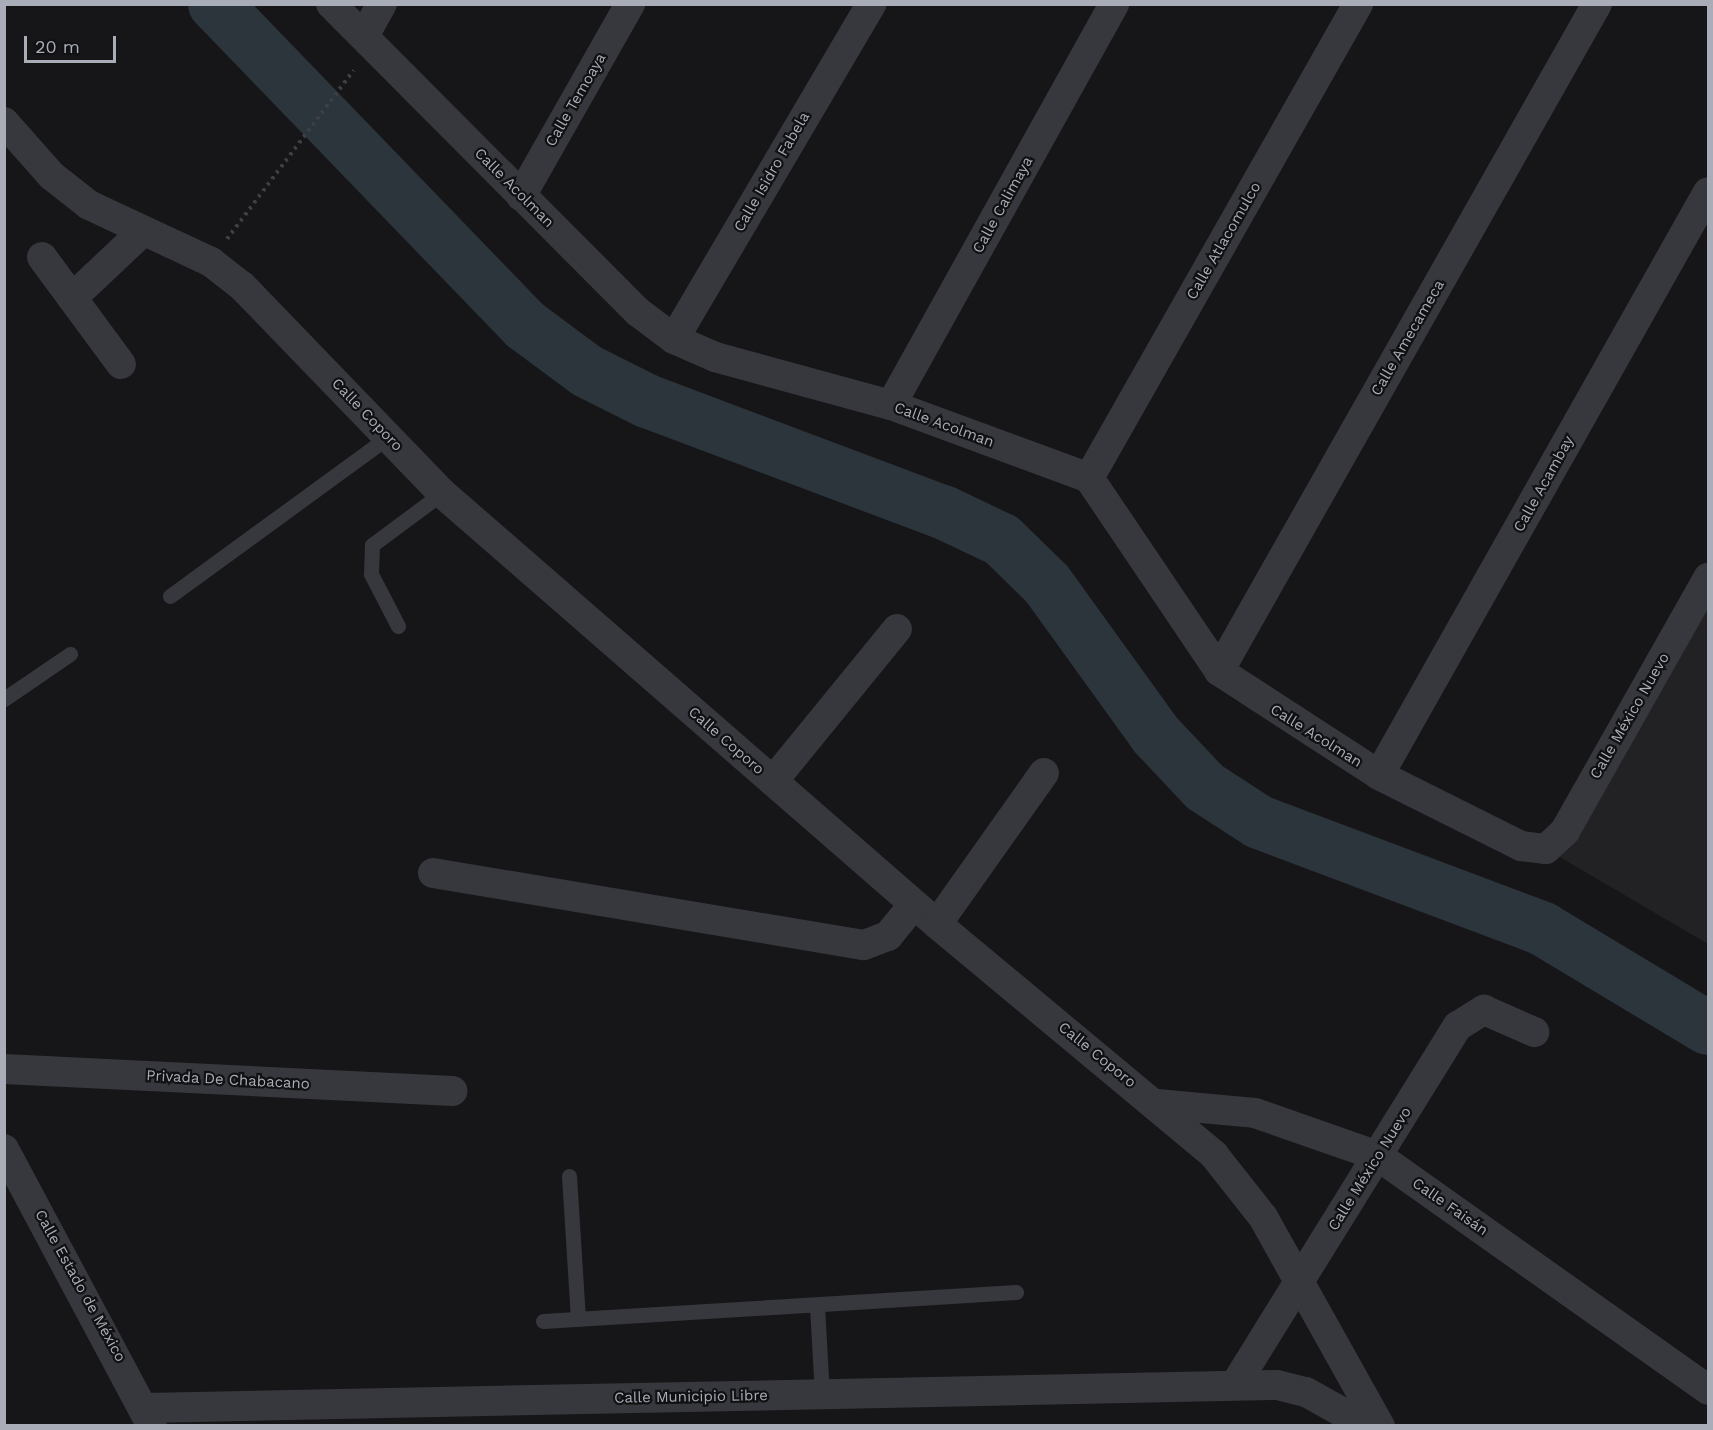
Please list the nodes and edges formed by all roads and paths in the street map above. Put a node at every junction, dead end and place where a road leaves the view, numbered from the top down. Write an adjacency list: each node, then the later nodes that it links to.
1 (331, 4): 8 (street, Calle Acolman)
2 (382, 4): 8 (street)
3 (630, 4): 12 (street, Calle Temoaya)
4 (871, 4): 17 (street, Calle Isidro Fabela)
5 (1114, 4): 19 (street, Calle Calimaya)
6 (1358, 4): 21 (street, Calle Atlacomulco)
7 (1597, 4): 28 (street, Calle Amecameca)
8 (364, 36): 12 (street, Calle Acolman)
9 (332, 98): 15 (path)
10 (4, 122): 13 (street, Calle Coporo)
11 (1708, 192): 31 (street, Calle Acambay)
12 (521, 196): 17 (street, Calle Acolman)
13 (142, 231): 15 (street, Calle Coporo); 16 (street)
14 (42, 257): 16 (street)
15 (211, 262): 20 (street, Calle Coporo)
16 (72, 298): 18 (street)
17 (674, 339): 19 (street, Calle Acolman)
18 (121, 364)
19 (891, 405): 21 (street, Calle Acolman)
20 (388, 437): 22 (street, Calle Coporo); 24 (lane)
21 (1089, 478): 28 (street, Calle Acolman)
22 (442, 494): 25 (lane); 32 (street, Calle Coporo)
23 (1708, 578): 33 (street, Calle México Nuevo)
24 (170, 596)
25 (398, 626)
26 (897, 629): 32 (street)
27 (70, 654): 29 (lane)
28 (1219, 671): 31 (street, Calle Acolman)
29 (4, 699)
30 (1044, 773): 36 (street)
31 (1379, 775): 33 (street, Calle Acolman)
32 (773, 782): 35 (street, Calle Coporo)
33 (1546, 849)
34 (433, 873): 35 (street)
35 (914, 904): 36 (street, Calle Coporo)
36 (937, 924): 40 (street, Calle Coporo)
37 (1534, 1032): 42 (street, Calle México Nuevo)
38 (4, 1069): 39 (street, Privada De Chabacano)
39 (452, 1091)
40 (1157, 1104): 42 (street, Calle Faisán); 44 (street, Calle Coporo)
41 (4, 1149): 52 (street, Calle Estado de México)
42 (1378, 1156): 44 (street, Calle México Nuevo); 50 (street, Calle Faisán)
43 (569, 1176): 47 (lane)
44 (1299, 1284): 49 (street, Calle México Nuevo); 54 (street, Calle Coporo)
45 (1016, 1292): 46 (lane)
46 (817, 1306): 47 (lane); 51 (lane)
47 (578, 1319): 48 (lane)
48 (543, 1321)
49 (1235, 1385): 51 (street, Calle Municipio Libre); 53 (street)
50 (1708, 1390)
51 (822, 1395): 52 (street, Calle Municipio Libre)
52 (149, 1417)
53 (1367, 1425)
54 (1380, 1425)

